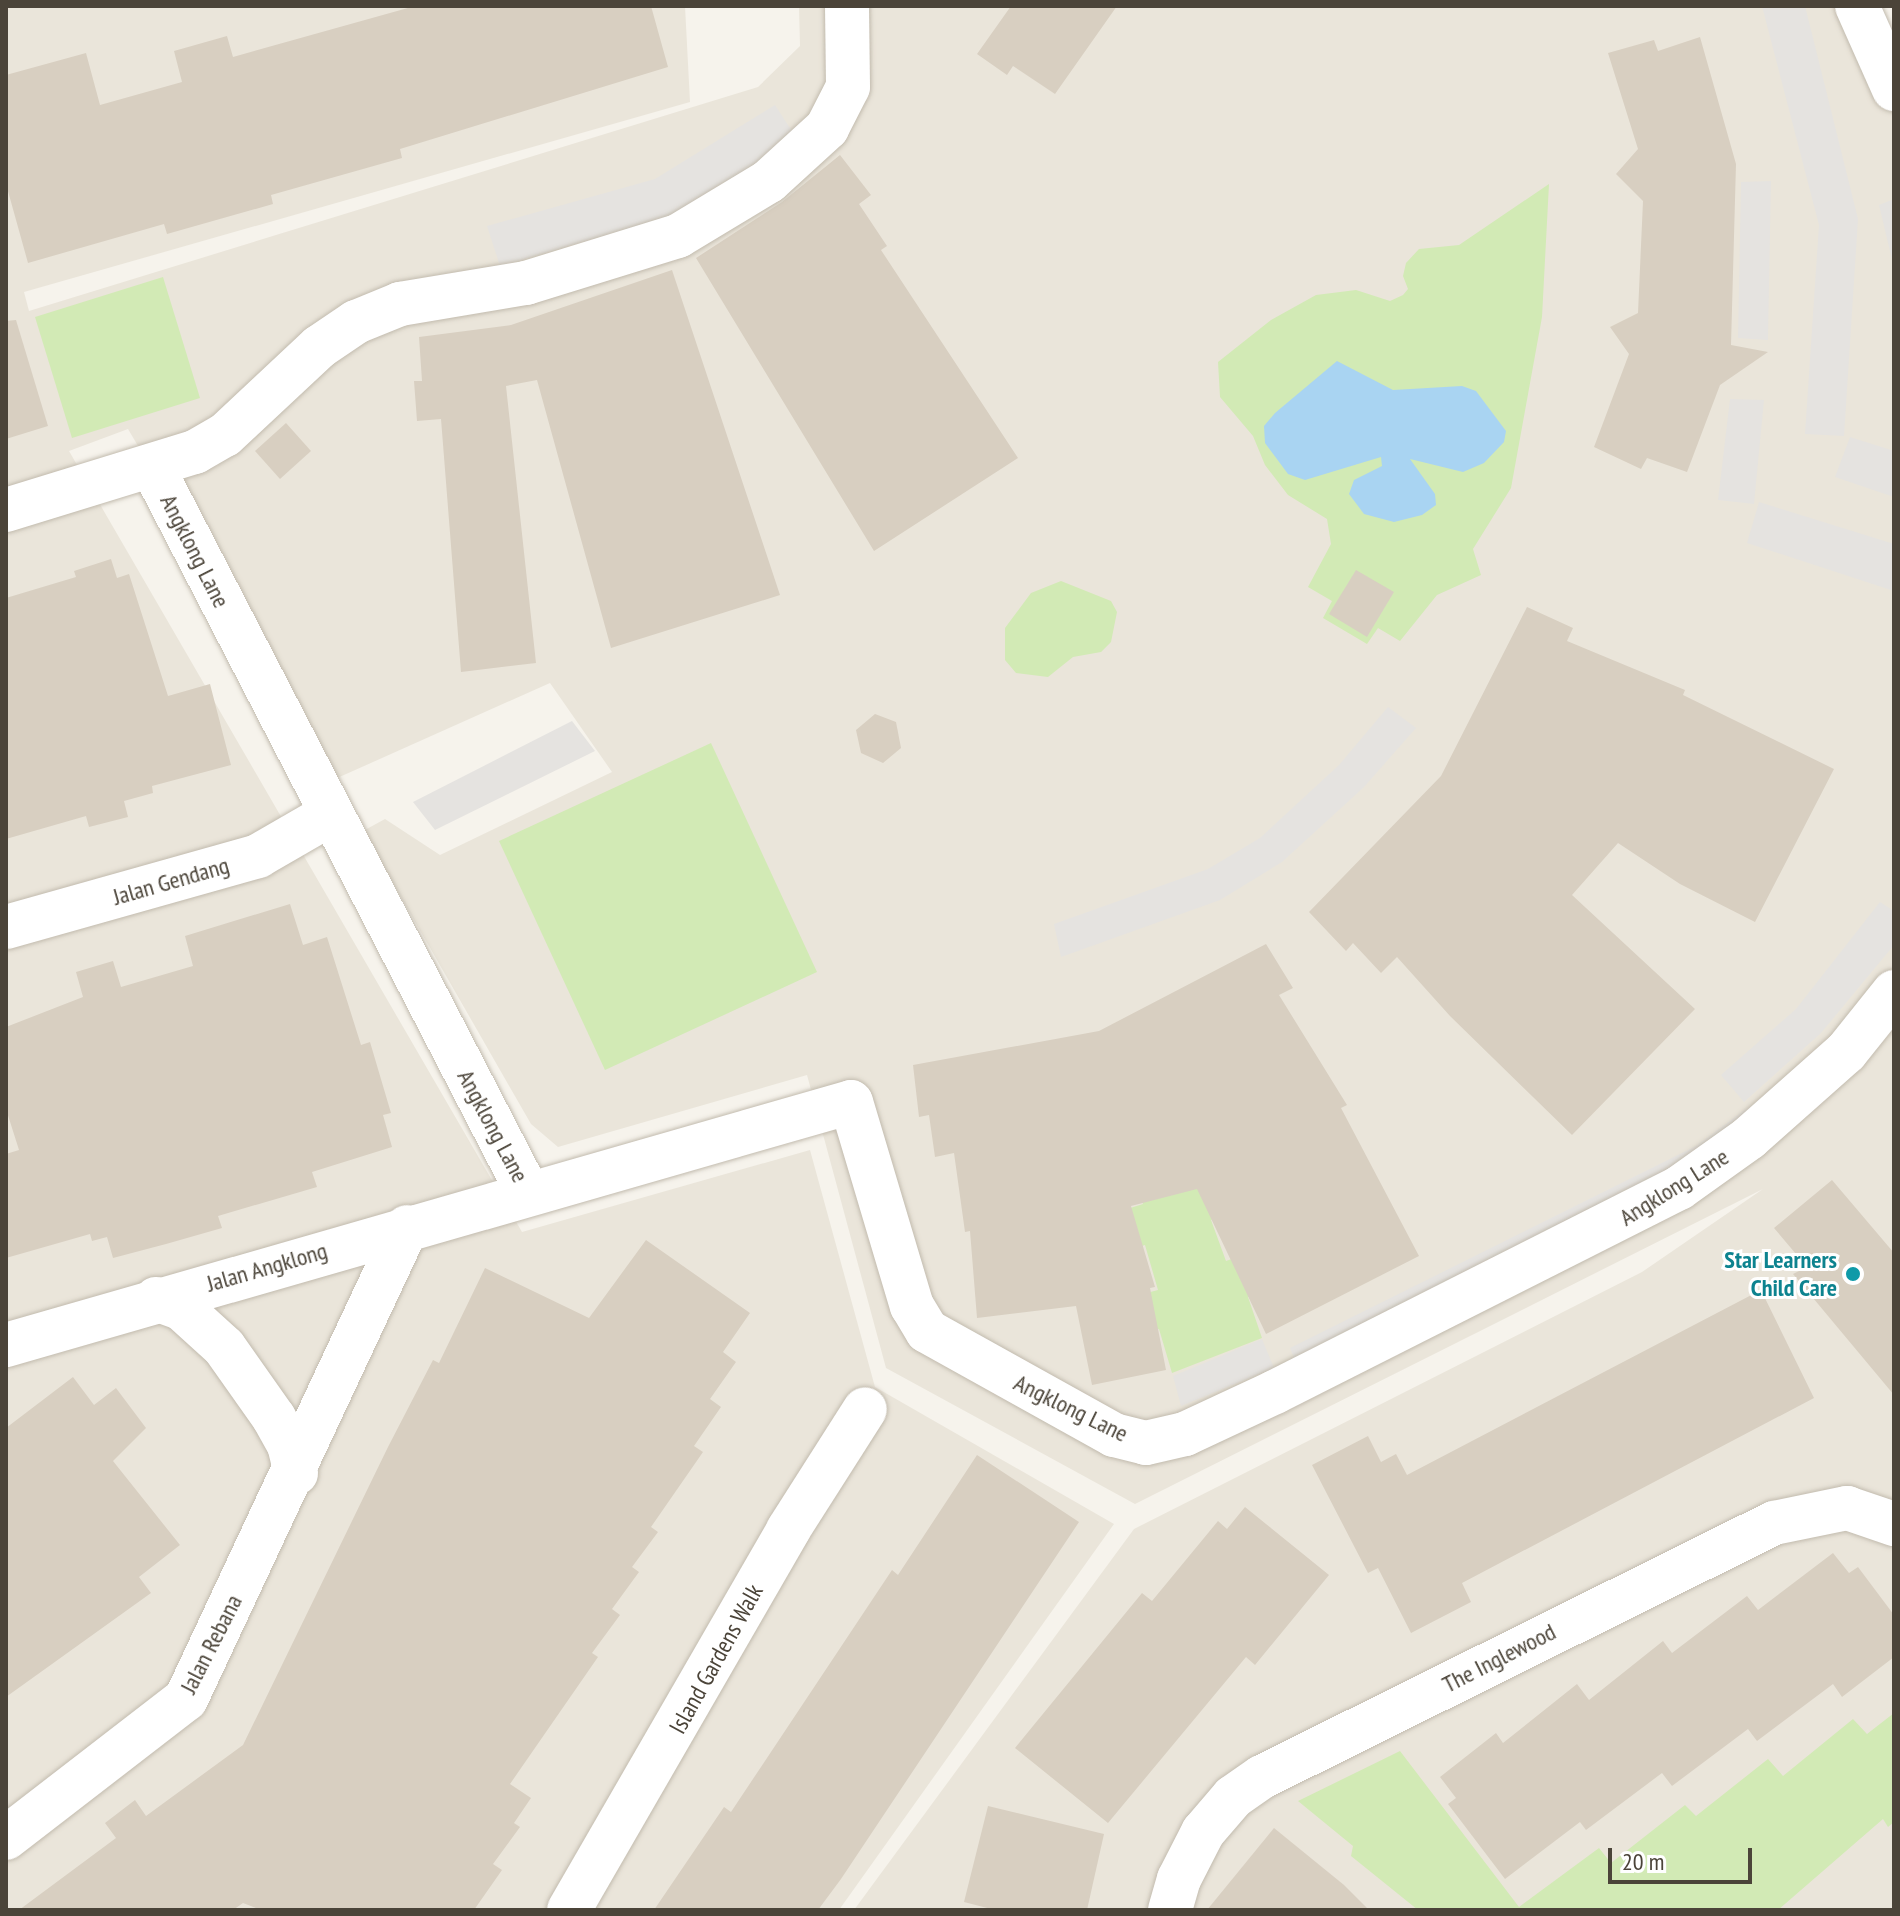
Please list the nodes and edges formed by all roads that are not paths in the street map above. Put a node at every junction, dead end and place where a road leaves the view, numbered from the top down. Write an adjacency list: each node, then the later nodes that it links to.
1 (847, 6): 4 (street, Angklong Lane)
2 (1857, 6): 3 (street)
3 (1894, 89)
4 (153, 468): 5 (street); 6 (street, Angklong Lane)
5 (6, 510)
6 (329, 815): 7 (street, Jalan Gendang); 9 (street, Angklong Lane)
7 (6, 927)
8 (1894, 992): 9 (street, Angklong Lane)
9 (528, 1193): 10 (street, Jalan Angklong)
10 (407, 1227): 11 (street, Jalan Angklong); 14 (street, Jalan Rebana)
11 (156, 1299): 12 (street, Jalan Angklong); 14 (street)
12 (6, 1345)
13 (865, 1409): 17 (street, Island Gardens Walk)
14 (296, 1473): 16 (street, Jalan Rebana)
15 (1894, 1524): 18 (street, The Inglewood)
16 (6, 1838)
17 (569, 1910)
18 (1170, 1910)

